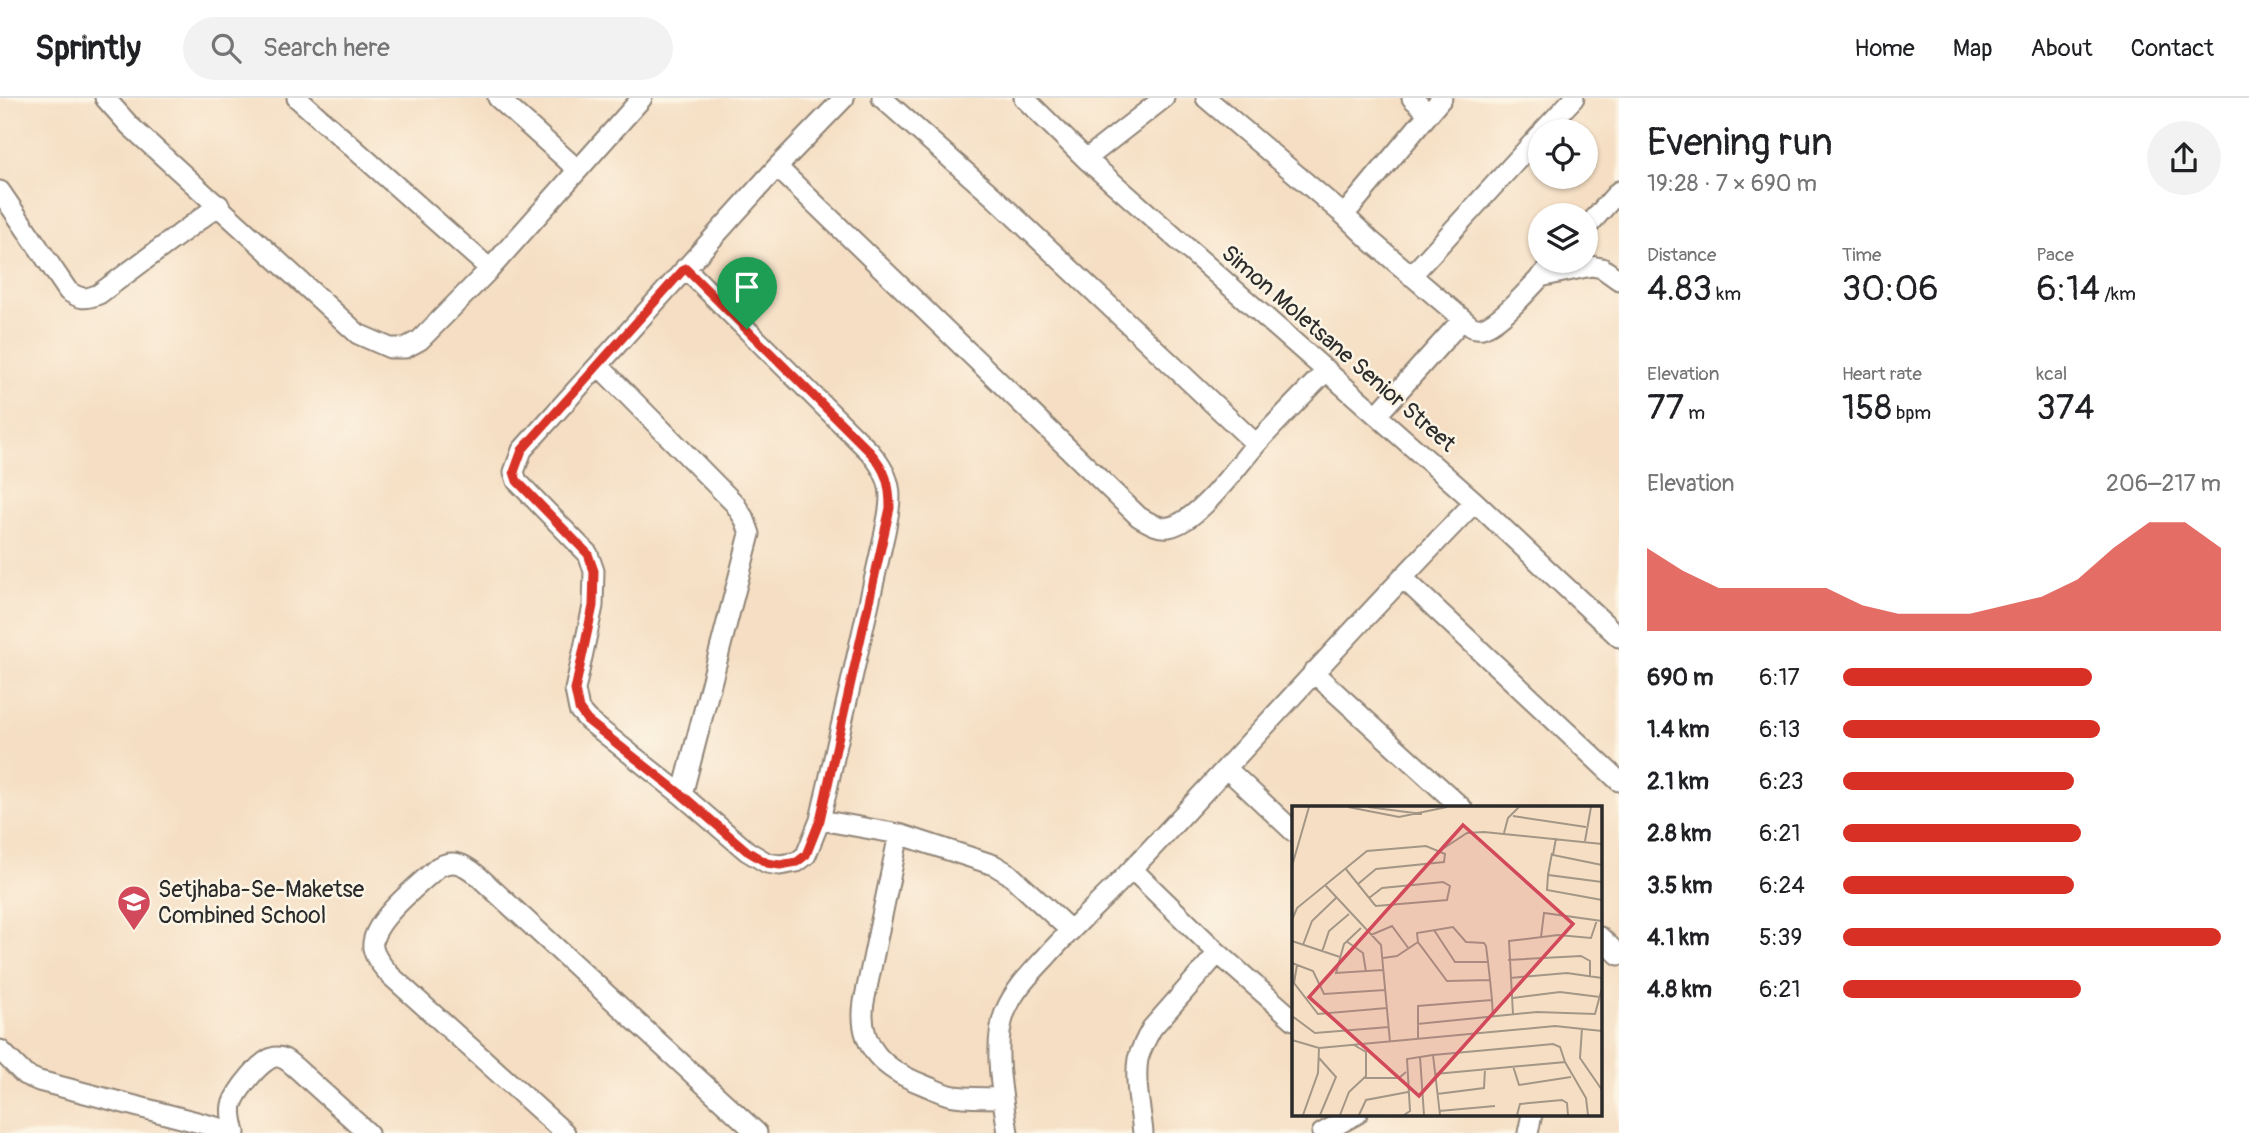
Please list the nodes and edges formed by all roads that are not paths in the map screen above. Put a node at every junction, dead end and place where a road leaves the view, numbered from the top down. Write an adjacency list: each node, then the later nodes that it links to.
1 (105, 98): 21 (street)
2 (297, 98): 25 (street)
3 (498, 98): 18 (street)
4 (642, 98): 18 (street)
5 (844, 98): 17 (street)
6 (882, 98): 34 (street)
7 (1024, 98): 16 (street, Simon Moletsane Senior Street)
8 (1164, 98): 16 (street)
9 (1206, 98): 22 (street)
10 (1412, 98): 13 (street)
11 (1442, 98): 13 (street)
12 (1574, 98): 14 (street)
13 (1428, 113): 22 (street)
14 (1555, 119)
15 (1528, 148): 27 (street)
16 (1086, 159): 32 (street, Simon Moletsane Senior Street)
17 (777, 167): 24 (street); 34 (street)
18 (578, 170): 25 (street)
19 (0, 191): 21 (street)
20 (1619, 191): 23 (street)
21 (219, 205): 25 (street)
22 (1344, 215): 27 (street)
23 (1598, 215)
24 (685, 268): 31 (street); 43 (street)
25 (490, 270)
26 (1544, 273): 28 (street)
27 (1411, 276): 30 (street)
28 (1540, 277): 29 (street); 30 (street)
29 (1619, 280)
30 (1462, 320): 33 (street)
31 (599, 366): 41 (street); 41 (street)
32 (1327, 370): 33 (street, Simon Moletsane Senior Street); 34 (street)
33 (1377, 415): 35 (street, Simon Moletsane Senior Street)
34 (1256, 444)
35 (1475, 502): 36 (street); 37 (street, Simon Moletsane Senior Street)
36 (1402, 577): 38 (street); 40 (street)
37 (1619, 637)
38 (1313, 672): 39 (street); 42 (street)
39 (1226, 768): 44 (street); 46 (street)
40 (1619, 781)
41 (682, 795): 43 (street)
42 (1461, 806)
43 (820, 820): 45 (street)
44 (1292, 831)
45 (899, 834): 47 (street); 53 (street)
46 (1132, 869): 47 (street); 49 (street)
47 (1070, 930): 53 (street)
48 (1602, 939): 50 (street)
49 (1218, 953): 51 (street); 60 (street)
50 (1619, 956)
51 (1292, 1019)
52 (0, 1050): 55 (street)
53 (1003, 1098): 59 (street)
54 (1353, 1116): 61 (street)
55 (235, 1133): 56 (street)
56 (368, 1133)
57 (565, 1133): 58 (street)
58 (757, 1133)
59 (1008, 1133)
60 (1143, 1133)
61 (1322, 1133)

